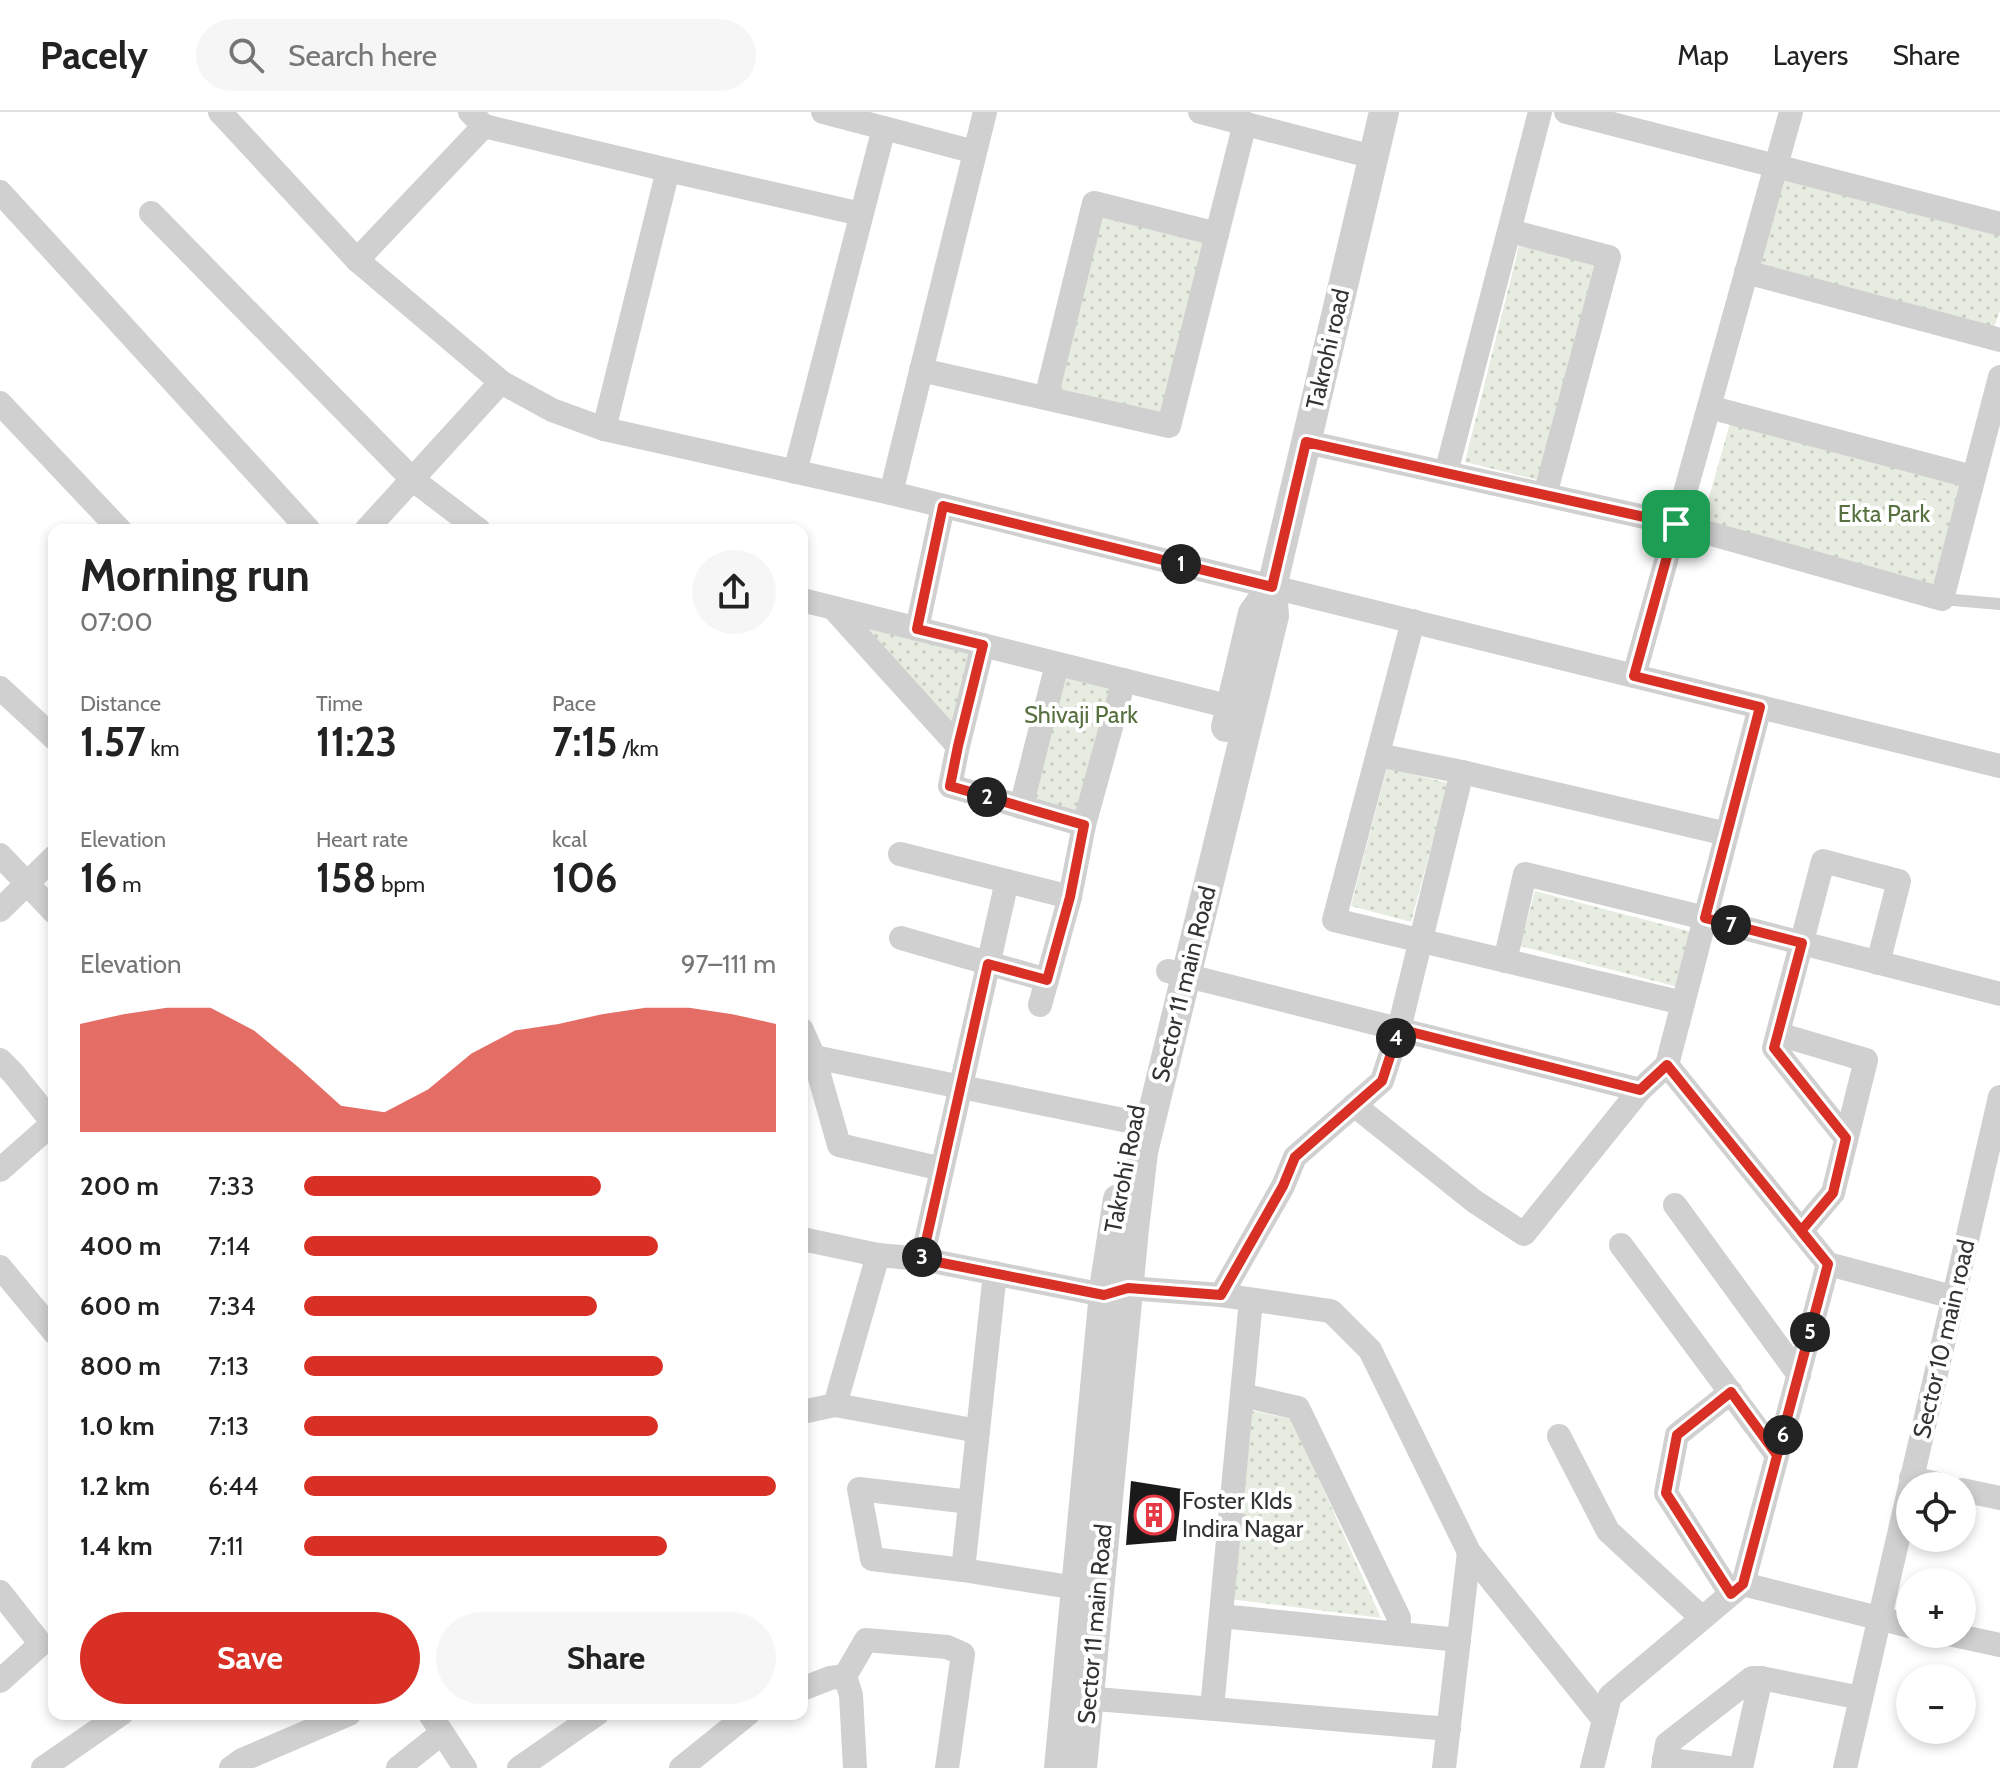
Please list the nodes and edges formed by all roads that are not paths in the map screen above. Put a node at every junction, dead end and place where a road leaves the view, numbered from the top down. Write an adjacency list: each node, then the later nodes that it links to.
1 (220, 112): 22 (street)
2 (823, 112): 11 (street)
3 (985, 112): 12 (street)
4 (1200, 112): 10 (street)
5 (1384, 112): 13 (street, Takrohi road)
6 (1540, 112): 20 (street)
7 (1566, 112): 14 (street)
8 (1791, 112): 14 (street)
9 (477, 119): 15 (street); 22 (street)
10 (1245, 123): 13 (street); 21 (street)
11 (884, 128): 12 (street); 18 (street)
12 (975, 152): 25 (street)
13 (1373, 157): 32 (street, Takrohi road)
14 (1776, 167): 19 (street); 23 (street)
15 (668, 170): 18 (street); 31 (street)
16 (0, 192): 41 (street)
17 (151, 213): 36 (street)
18 (861, 214): 33 (street)
19 (2000, 224)
20 (1510, 231): 34 (street); 38 (street)
21 (1217, 234): 28 (street); 28 (street)
22 (357, 260): 27 (street)
23 (1746, 272): 24 (street); 30 (street)
24 (2000, 340)
25 (921, 370): 28 (street); 37 (street)
26 (2000, 377): 35 (street)
27 (501, 382): 31 (street); 36 (street)
28 (1046, 398)
29 (0, 403): 40 (street)
30 (1709, 407): 35 (street); 44 (street)
31 (604, 429): 33 (street)
32 (1306, 442): 34 (street); 45 (street, Takrohi road)
33 (795, 472): 37 (street)
34 (1446, 473): 38 (street)
35 (1973, 477): 46 (street)
36 (412, 479): 42 (street); 43 (street)
37 (891, 493): 39 (street)
38 (1545, 495): 44 (street)
39 (943, 506): 45 (street); 51 (street)
40 (114, 524)
41 (304, 524)
42 (371, 524)
43 (471, 524)
44 (1676, 524): 46 (street); 54 (street)
45 (1272, 587): 50 (street); 57 (street, Takrohi Road); 82 (street, Sector 11 main Road)
46 (1942, 599): 48 (lane)
47 (808, 602): 49 (street)
48 (2000, 604)
49 (833, 608): 51 (street); 60 (street)
50 (1413, 621): 54 (street); 61 (street)
51 (917, 629): 52 (street)
52 (983, 645): 53 (street); 60 (street)
53 (1057, 664): 55 (street); 64 (street)
54 (1634, 676): 58 (street)
55 (1124, 680): 57 (street); 65 (street)
56 (0, 688): 59 (street)
57 (1231, 707): 82 (street, Takrohi Road)
58 (1760, 707): 62 (street); 66 (street)
59 (48, 732)
60 (958, 746): 64 (street)
61 (1378, 755): 63 (street); 77 (street)
62 (2000, 766)
63 (1462, 772): 66 (street); 77 (street)
64 (1021, 807): 65 (street)
65 (1084, 825): 72 (street)
66 (1727, 834): 75 (street)
67 (900, 854): 70 (street)
68 (0, 855): 71 (street)
69 (48, 863): 71 (street)
70 (1007, 881): 72 (street); 81 (street)
71 (27, 883): 73 (street); 74 (street)
72 (1070, 897): 83 (street)
73 (48, 906)
74 (0, 910)
75 (1705, 918): 78 (street); 79 (street); 85 (street)
76 (901, 938): 81 (street)
77 (1420, 941): 79 (street); 87 (street)
78 (1802, 943): 80 (street); 80 (street); 88 (street)
79 (1505, 961): 85 (street)
80 (1878, 963): 84 (street)
81 (988, 964): 83 (street); 93 (street)
82 (1177, 973): 87 (street); 98 (street, Takrohi Road); 112 (street, Sector 11 main Road)
83 (1047, 980): 86 (street)
84 (2000, 994)
85 (1683, 1003): 92 (street)
86 (1040, 1005)
87 (1399, 1029): 94 (street); 95 (street)
88 (1778, 1034): 100 (street); 100 (street)
89 (808, 1044): 90 (street)
90 (814, 1057): 93 (street); 101 (street)
91 (0, 1060): 97 (street)
92 (1667, 1065): 94 (street); 104 (street)
93 (961, 1088): 98 (street); 101 (street)
94 (1640, 1090): 95 (street)
95 (1354, 1105): 113 (street)
96 (1998, 1111): 114 (street, Sector 10 main road)
97 (48, 1117)
98 (1133, 1122): 112 (street, Takrohi Road)
99 (48, 1127): 102 (street)
100 (1846, 1138): 104 (street)
101 (942, 1169): 108 (street)
102 (0, 1170)
103 (1675, 1205): 117 (street)
104 (1801, 1231): 109 (street)
105 (808, 1240): 107 (street)
106 (1621, 1245): 118 (street)
107 (878, 1255): 108 (street); 120 (street)
108 (922, 1259): 111 (street)
109 (1828, 1264): 114 (street); 117 (street)
110 (0, 1267): 116 (street)
111 (995, 1273): 112 (street); 122 (street)
112 (1116, 1292): 113 (street); 132 (street, Takrohi Road); 147 (street, Sector 11 main Road)
113 (1221, 1295): 115 (street)
114 (1953, 1297): 125 (street, Sector 10 main road)
115 (1251, 1300): 119 (street); 130 (street)
116 (48, 1325)
117 (1799, 1375): 124 (street)
118 (1731, 1392): 124 (street); 133 (street)
119 (1242, 1395): 135 (street); 139 (street)
120 (835, 1405): 121 (street); 122 (street)
121 (808, 1411)
122 (978, 1431): 128 (street)
123 (1559, 1436): 136 (street)
124 (1777, 1455): 133 (street)
125 (1912, 1472)
126 (1976, 1493): 127 (street)
127 (2000, 1498)
128 (970, 1502): 131 (street); 131 (street)
129 (1896, 1544): 137 (street, Sector 10 main road)
130 (1469, 1552): 140 (street); 154 (street)
131 (963, 1570): 132 (street)
132 (1076, 1588): 147 (street, Takrohi Road)
133 (1737, 1589): 136 (street); 137 (street)
134 (0, 1592): 145 (street)
135 (1221, 1616): 139 (street); 149 (street)
136 (1702, 1618): 154 (street)
137 (1879, 1619): 138 (street); 148 (street, Sector 10 main road)
138 (1896, 1623)
139 (1398, 1634): 140 (street)
140 (1459, 1640): 156 (street)
141 (1976, 1640): 142 (street)
142 (2000, 1645)
143 (845, 1676): 146 (street); 164 (street); 165 (street)
144 (1761, 1678): 148 (street); 157 (street); 171 (street)
145 (0, 1681)
146 (808, 1687)
147 (1077, 1697): 149 (street); 166 (street, Takrohi Road); 167 (street, Sector 11 main Road)
148 (1861, 1698): 172 (street, Sector 10 main road)
149 (1212, 1708): 156 (street)
150 (112, 1720): 158 (street)
151 (335, 1720): 159 (street)
152 (588, 1720): 162 (street)
153 (741, 1720): 163 (street)
154 (1604, 1720): 169 (street)
155 (436, 1724): 160 (street); 161 (street)
156 (1449, 1729): 168 (street)
157 (1663, 1764): 170 (street)
158 (43, 1768)
159 (231, 1768)
160 (398, 1768)
161 (465, 1768)
162 (519, 1768)
163 (681, 1768)
164 (855, 1768)
165 (947, 1768)
166 (1059, 1768)
167 (1082, 1768)
168 (1444, 1768)
169 (1592, 1768)
170 (1728, 1768)
171 (1741, 1768)
172 (1845, 1768)

